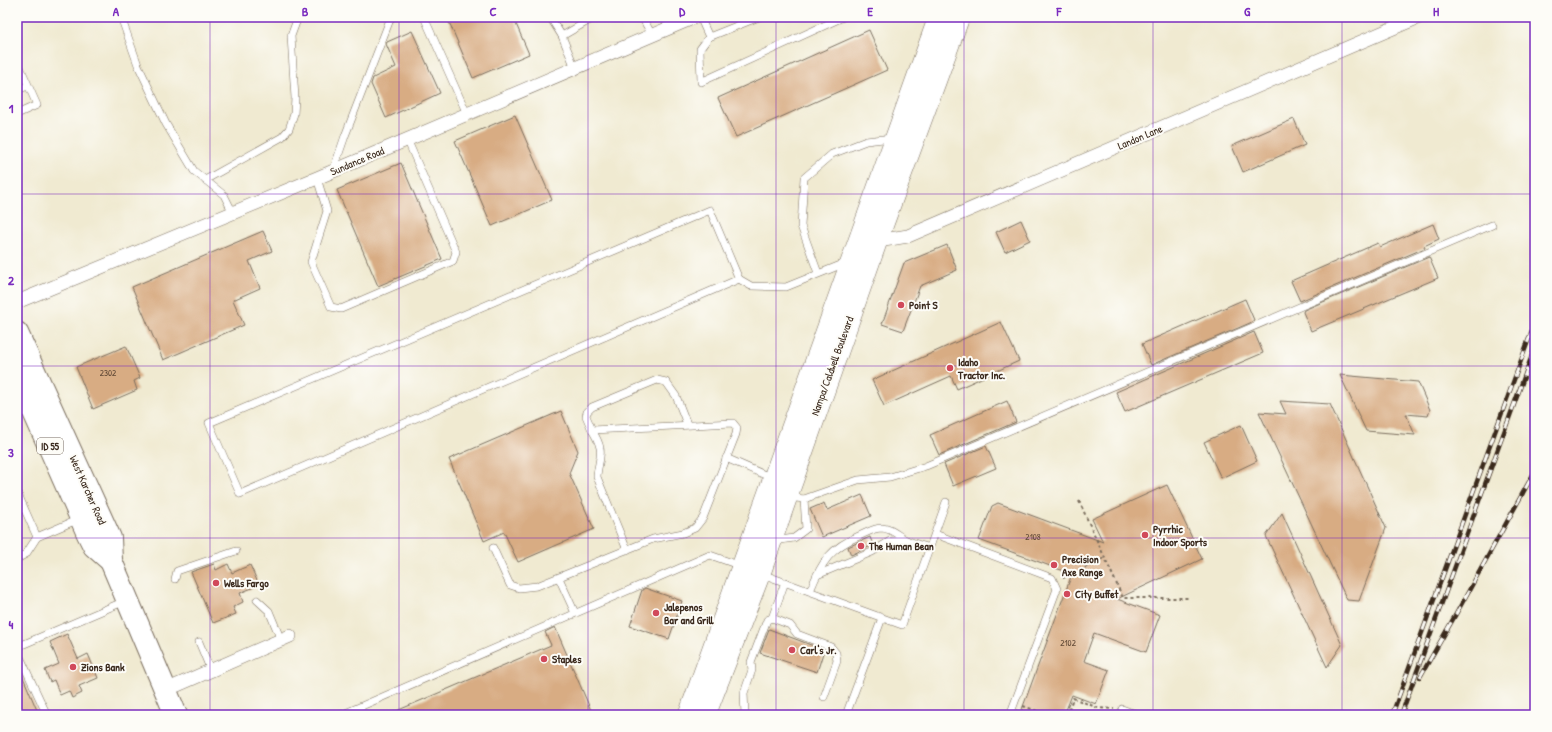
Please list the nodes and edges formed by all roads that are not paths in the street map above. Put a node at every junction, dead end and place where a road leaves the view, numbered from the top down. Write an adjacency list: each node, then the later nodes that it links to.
1 (121, 17): 30 (lane)
2 (298, 17): 30 (lane)
3 (391, 17): 28 (lane)
4 (424, 17): 25 (lane)
5 (550, 17): 17 (lane)
6 (595, 17): 17 (lane)
7 (642, 17): 16 (lane)
8 (695, 17): 15 (street, Sundance Road)
9 (700, 17): 18 (lane)
10 (759, 17): 18 (lane)
11 (843, 17): 18 (lane)
12 (938, 17): 26 (main road, Nampa/Caldwell Boulevard)
13 (959, 17): 33 (main road, Nampa/Caldwell Boulevard)
14 (1419, 17): 33 (street, Landon Lane)
15 (673, 21): 16 (street, Sundance Road)
16 (652, 35): 20 (street, Sundance Road)
17 (562, 36): 20 (lane)
18 (709, 38)
19 (18, 66): 21 (lane)
20 (575, 68): 25 (street, Sundance Road)
21 (20, 76): 22 (lane)
22 (28, 86): 23 (lane); 24 (lane)
23 (18, 90)
24 (17, 114)
25 (467, 114): 27 (street, Sundance Road)
26 (895, 137): 33 (main road, Nampa/Caldwell Boulevard); 35 (lane)
27 (407, 139): 28 (street, Sundance Road); 29 (lane)
28 (333, 171): 29 (street, Sundance Road)
29 (318, 178): 31 (street, Sundance Road)
30 (205, 180): 31 (lane)
31 (233, 213): 37 (street, Sundance Road)
32 (1492, 225): 45 (lane)
33 (867, 242): 34 (main road, Nampa/Caldwell Boulevard); 45 (main road, Nampa/Caldwell Boulevard)
34 (851, 261): 35 (lane); 43 (main road, Nampa/Caldwell Boulevard)
35 (818, 273): 36 (lane)
36 (739, 279): 36 (lane)
37 (17, 302)
38 (17, 333): 57 (highway, West Karcher Road / ID 55)
39 (17, 374): 47 (highway, West Karcher Road / ID 55)
40 (687, 424): 41 (lane); 41 (lane); 42 (lane)
41 (592, 430): 54 (lane)
42 (726, 458): 43 (lane); 54 (lane)
43 (773, 478): 58 (main road, Nampa/Caldwell Boulevard)
44 (17, 492): 49 (lane)
45 (795, 498): 51 (main road, Nampa/Caldwell Boulevard); 51 (lane)
46 (946, 502): 48 (lane)
47 (81, 518): 49 (lane); 57 (highway, West Karcher Road / ID 55)
48 (935, 534): 53 (lane); 85 (lane)
49 (37, 538): 56 (lane)
50 (906, 540): 53 (lane); 59 (lane); 59 (lane)
51 (770, 542): 58 (main road, Nampa/Caldwell Boulevard)
52 (493, 548): 60 (lane)
53 (930, 548): 68 (lane)
54 (627, 550): 60 (lane)
55 (236, 552): 61 (lane)
56 (17, 559)
57 (111, 561): 64 (highway, West Karcher Road / ID 55)
58 (750, 570): 62 (lane); 66 (lane); 81 (main road, Nampa/Caldwell Boulevard); 82 (main road, Nampa/Caldwell Boulevard)
59 (816, 575): 63 (lane)
60 (559, 578): 66 (lane)
61 (175, 579)
62 (785, 582): 63 (lane); 67 (lane)
63 (810, 591): 68 (lane)
64 (128, 600): 71 (lane); 74 (highway, West Karcher Road / ID 55)
65 (257, 600): 69 (lane)
66 (574, 613): 80 (lane)
67 (772, 618): 75 (lane); 83 (lane)
68 (882, 618): 84 (lane)
69 (286, 638): 73 (street)
70 (199, 642): 73 (lane)
71 (17, 647)
72 (17, 658): 78 (lane)
73 (210, 671): 74 (street)
74 (166, 690): 79 (highway, West Karcher Road / ID 55)
75 (824, 697)
76 (1122, 709): 86 (lane)
77 (1535, 711): 87 (lane)
78 (47, 715)
79 (176, 715)
80 (341, 715)
81 (689, 715)
82 (705, 715)
83 (745, 715)
84 (846, 715)
85 (1010, 715)
86 (1138, 715)
87 (1529, 715)

